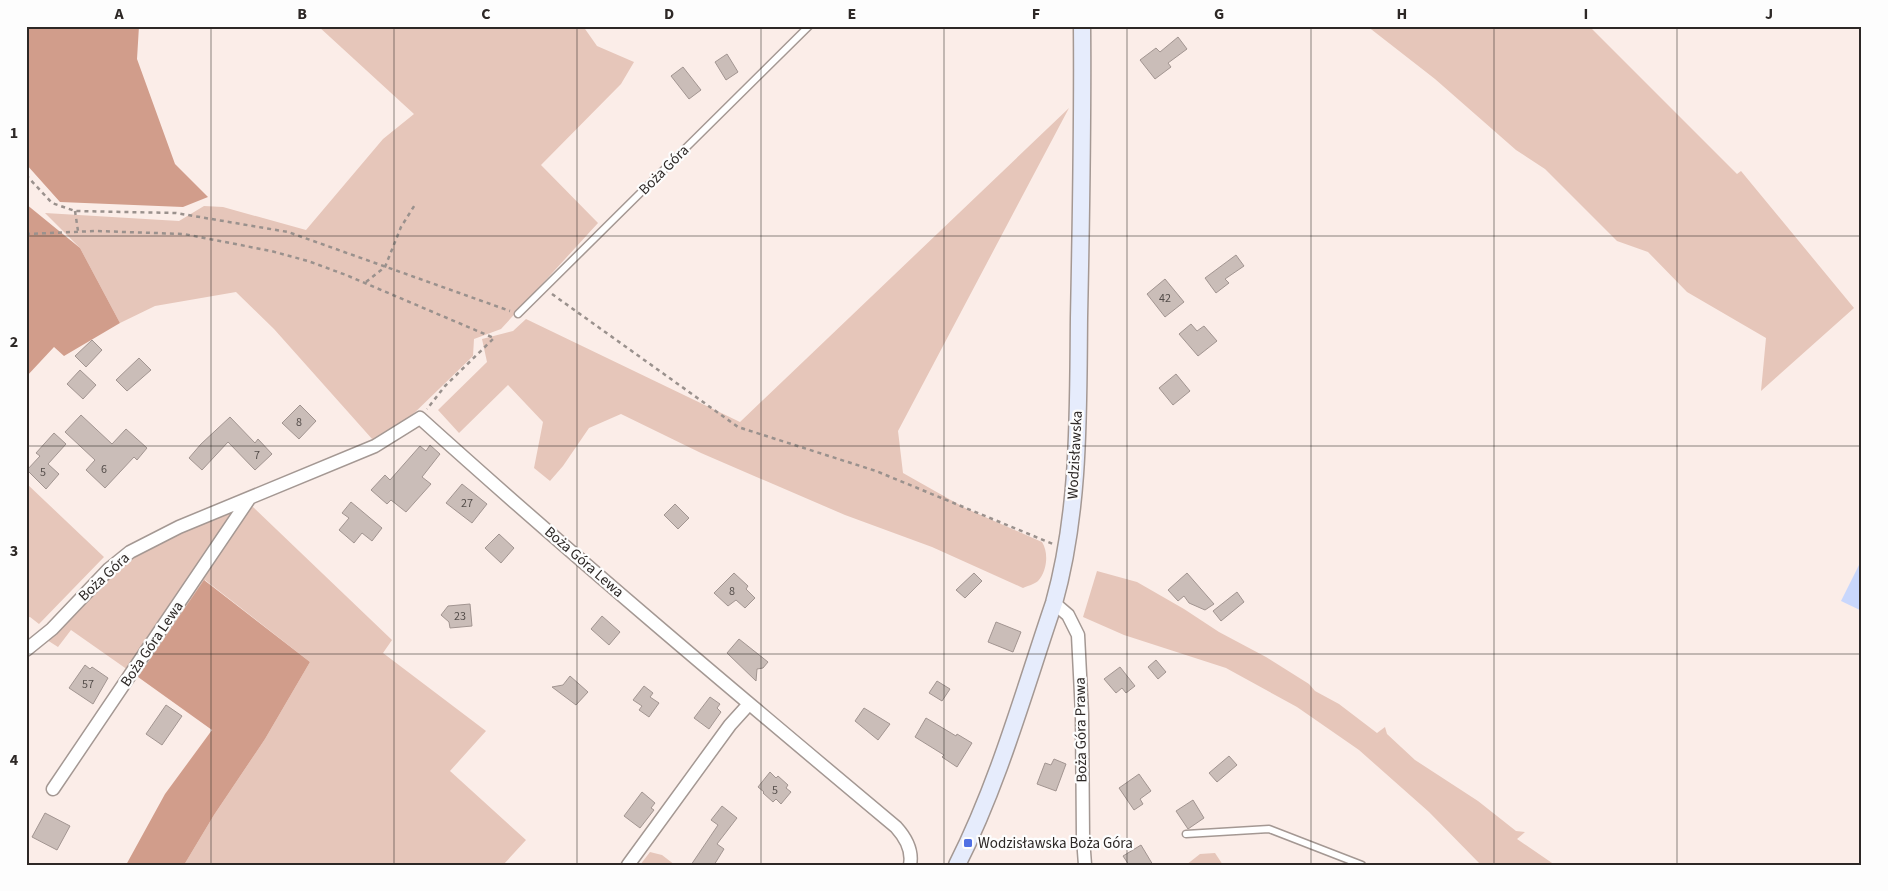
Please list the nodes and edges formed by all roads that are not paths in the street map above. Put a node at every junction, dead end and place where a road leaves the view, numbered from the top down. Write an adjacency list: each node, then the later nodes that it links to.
1 (809, 26): 3 (lane, Boża Góra)
2 (1082, 26): 6 (main road, Wodzisławska)
3 (518, 314)
4 (420, 418): 5 (street, Boża Góra); 8 (street, Boża Góra Lewa)
5 (249, 499): 7 (street, Boża Góra); 9 (street, Boża Góra Lewa)
6 (1054, 603): 13 (main road, Wodzisławska); 14 (street, Boża Góra Prawa)
7 (26, 650)
8 (749, 704): 11 (street); 12 (street, Boża Góra Lewa)
9 (53, 789)
10 (1186, 834): 15 (lane)
11 (628, 865)
12 (910, 865)
13 (957, 865)
14 (1085, 865)
15 (1362, 865)

